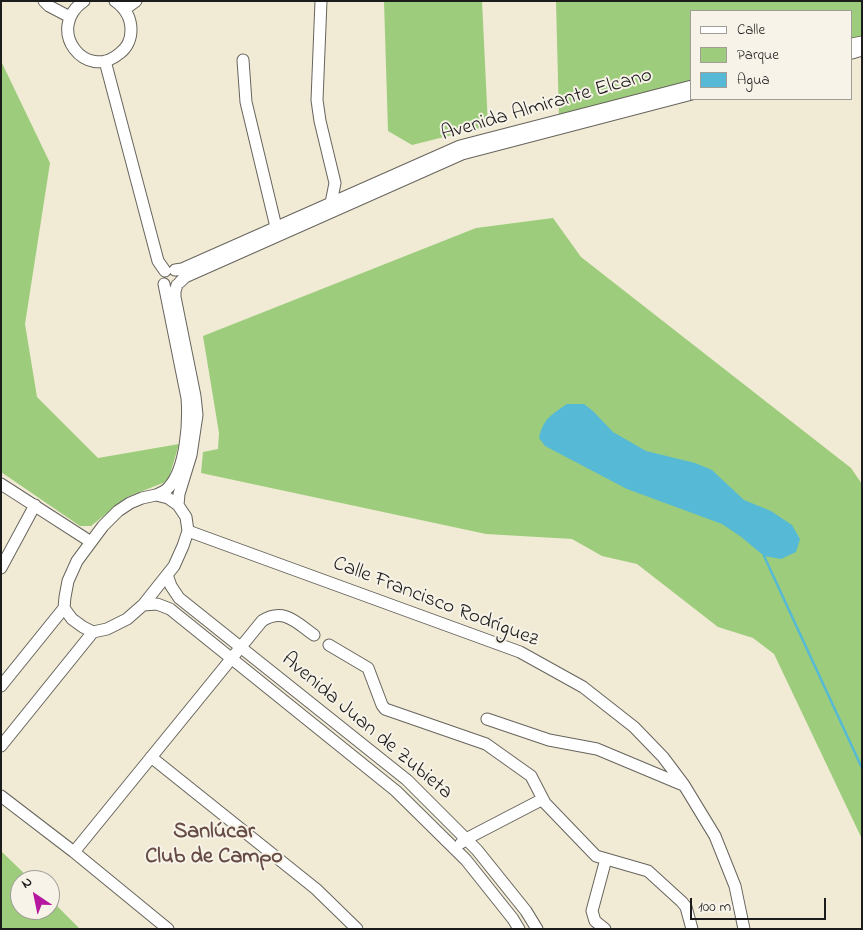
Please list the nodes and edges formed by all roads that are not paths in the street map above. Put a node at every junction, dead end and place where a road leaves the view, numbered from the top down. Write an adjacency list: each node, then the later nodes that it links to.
1 (44, 1): 7 (street)
2 (84, 1): 7 (street)
3 (115, 1): 6 (street)
4 (136, 1): 6 (street)
5 (320, 1): 12 (street)
6 (125, 9): 9 (street)
7 (70, 17): 9 (street)
8 (243, 60): 13 (street)
9 (105, 61): 14 (street)
10 (690, 87): 12 (street, Avenida Almirante Elcano)
11 (690, 95): 12 (street, Avenida Almirante Elcano)
12 (333, 207): 13 (street, Avenida Almirante Elcano)
13 (278, 231): 14 (street, Avenida Almirante Elcano); 15 (street, Avenida Almirante Elcano)
14 (170, 270): 15 (street); 16 (street)
15 (178, 283): 16 (street); 20 (street)
16 (164, 284): 18 (street)
17 (1, 484): 19 (street)
18 (156, 496): 20 (street); 22 (street)
19 (35, 505): 22 (street); 23 (street)
20 (178, 505): 21 (street)
21 (188, 531): 24 (street); 36 (street, Calle Francisco Rodríguez)
22 (91, 542): 26 (street)
23 (1, 568)
24 (167, 574): 25 (street); 30 (street, Avenida Juan de Zubieta)
25 (143, 604): 27 (street); 31 (street, Avenida Juan de Zubieta)
26 (64, 608): 27 (street); 32 (street)
27 (94, 632): 34 (street)
28 (314, 635): 30 (street)
29 (329, 644): 40 (street)
30 (241, 647): 31 (street); 41 (street, Avenida Juan de Zubieta)
31 (231, 658): 35 (street); 42 (street, Avenida Juan de Zubieta)
32 (1, 686)
33 (487, 719): 37 (street)
34 (1, 746)
35 (151, 757): 43 (street); 46 (street)
36 (663, 757): 37 (street); 38 (street, Calle Francisco Rodríguez)
37 (647, 769): 38 (street)
38 (684, 785): 51 (street, Calle Francisco Rodríguez)
39 (1, 796): 43 (street)
40 (543, 799): 41 (street); 44 (street)
41 (466, 839): 42 (street); 48 (street, Avenida Juan de Zubieta)
42 (455, 849): 47 (street, Avenida Juan de Zubieta)
43 (74, 852): 45 (street)
44 (606, 859): 49 (street); 50 (street)
45 (168, 929)
46 (357, 929)
47 (519, 929)
48 (537, 929)
49 (605, 929)
50 (692, 929)
51 (744, 929)

